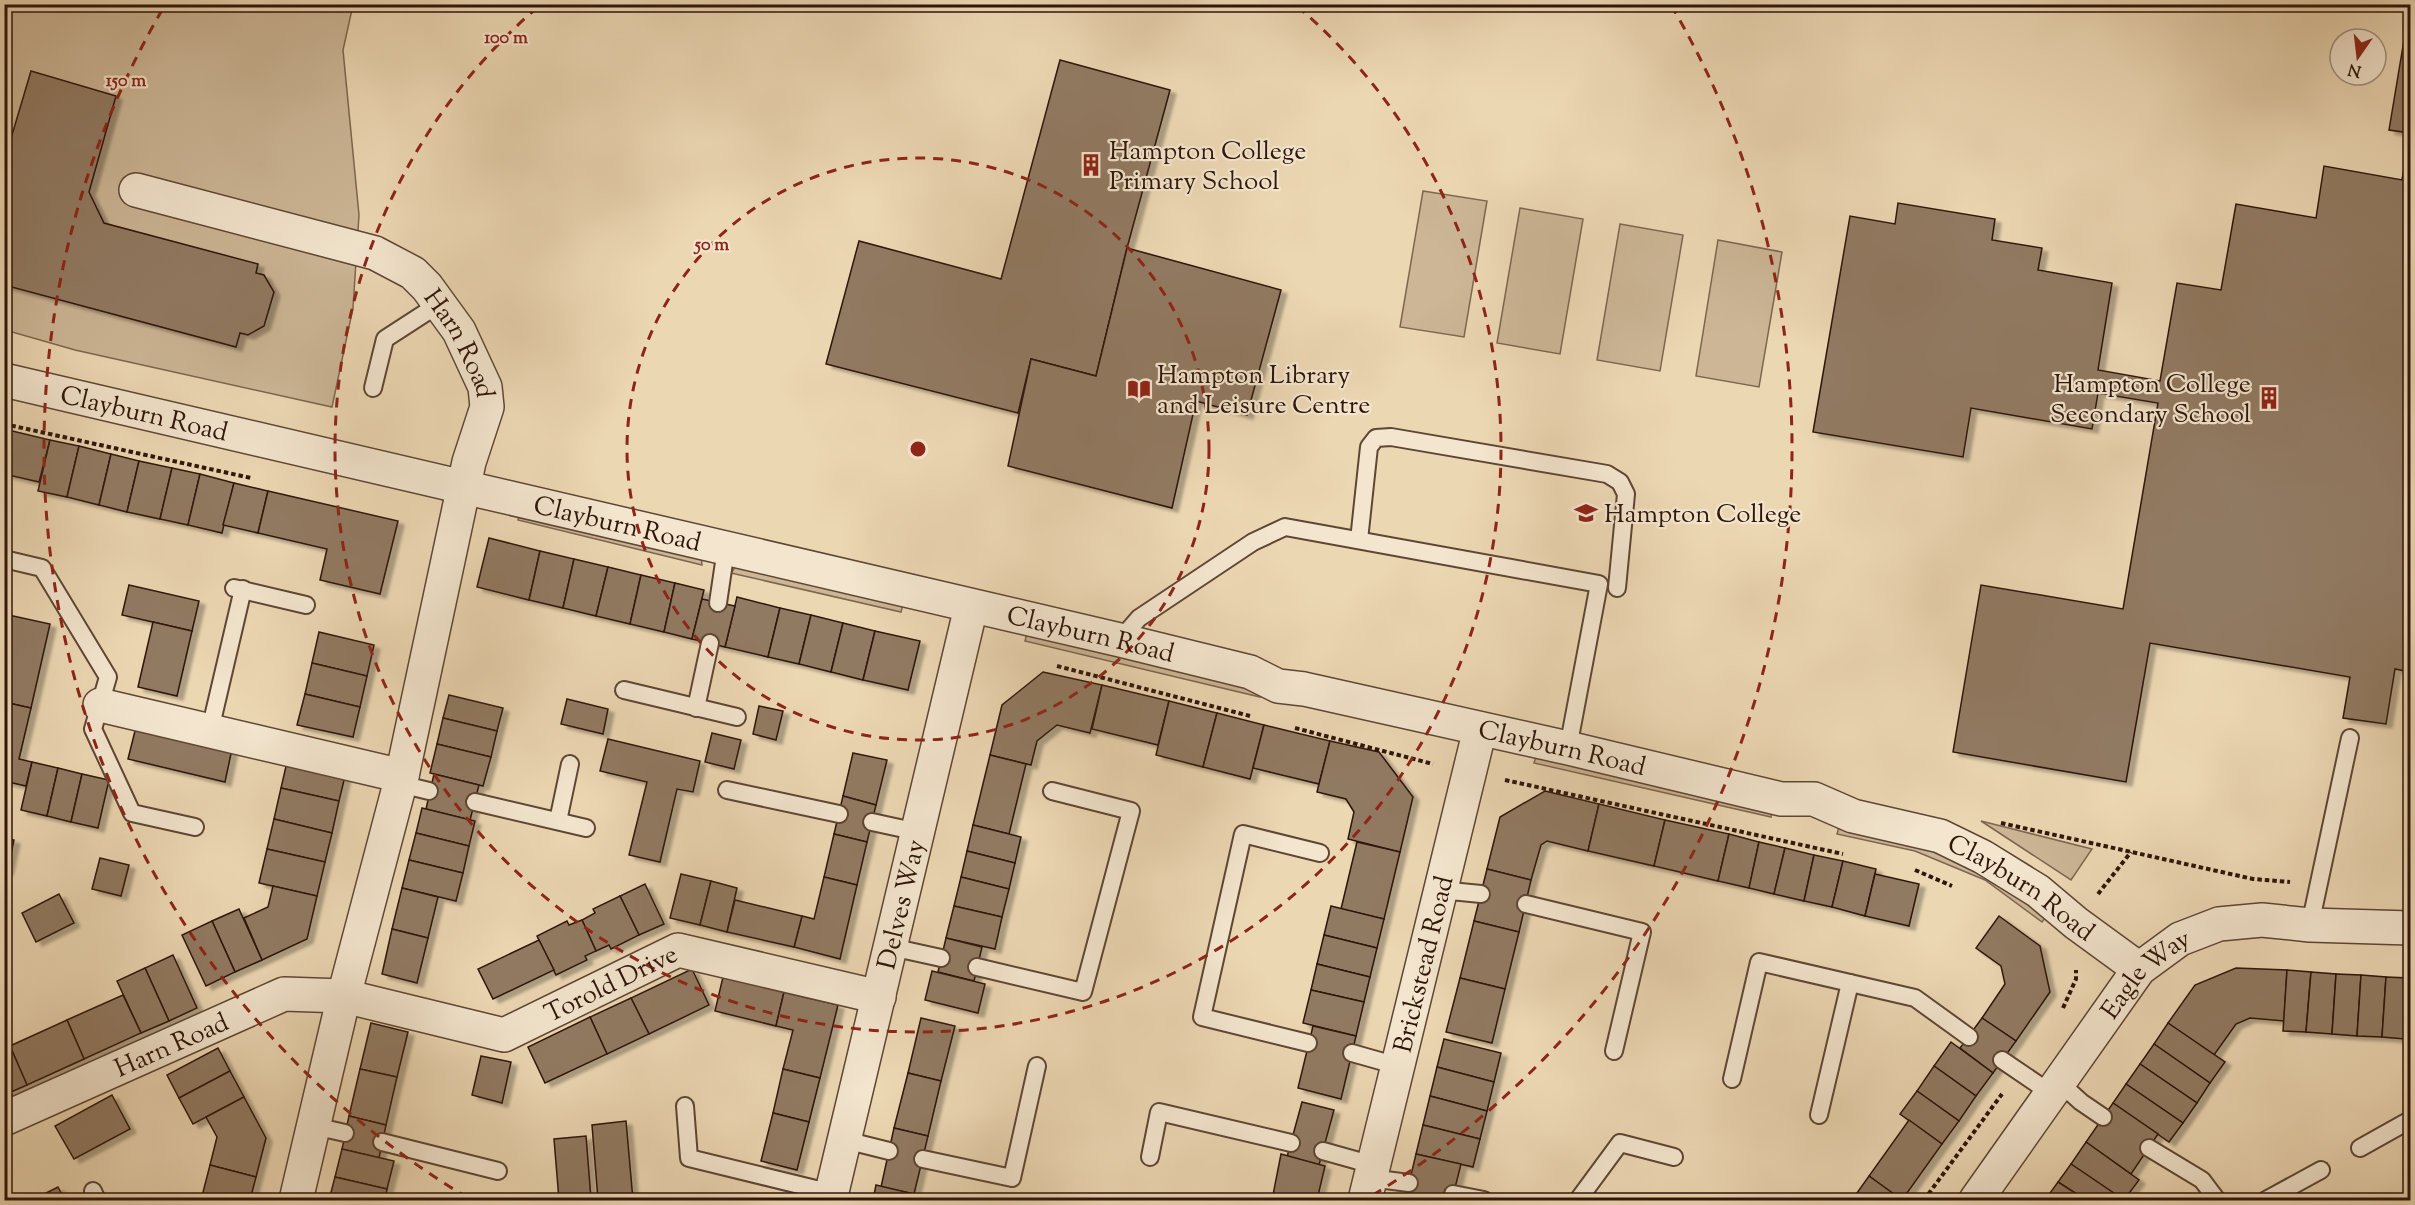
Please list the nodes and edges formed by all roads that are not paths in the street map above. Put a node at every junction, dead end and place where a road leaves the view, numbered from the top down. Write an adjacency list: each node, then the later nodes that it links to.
1 (136, 190): 2 (street, Harn Road)
2 (439, 304): 4 (lane); 5 (street, Harn Road)
3 (4, 380): 5 (street, Clayburn Road)
4 (373, 388)
5 (465, 486): 7 (street, Clayburn Road); 24 (street, Harn Road)
6 (1359, 540): 9 (lane); 13 (lane); 22 (lane)
7 (726, 549): 10 (lane); 12 (street, Clayburn Road)
8 (4, 559): 16 (lane)
9 (1617, 588)
10 (718, 603)
11 (306, 605): 20 (lane)
12 (971, 606): 13 (street, Clayburn Road); 33 (street, Delves Way)
13 (1120, 640): 19 (street, Clayburn Road)
14 (710, 643): 17 (lane)
15 (624, 690): 17 (lane)
16 (100, 705): 20 (street); 31 (lane)
17 (696, 708): 18 (lane)
18 (737, 717)
19 (1480, 729): 22 (street, Clayburn Road); 35 (street, Brickstead Road)
20 (210, 730): 24 (street)
21 (2350, 738): 38 (lane)
22 (1568, 748): 43 (street, Clayburn Road)
23 (570, 764): 29 (lane)
24 (410, 784): 45 (street, Harn Road)
25 (727, 790): 28 (lane)
26 (1052, 791): 42 (lane)
27 (475, 802): 29 (lane)
28 (838, 814)
29 (558, 821): 32 (lane)
30 (872, 822): 33 (lane)
31 (195, 826)
32 (586, 828)
33 (918, 832): 40 (street, Delves Way)
34 (1320, 853): 48 (lane)
35 (1440, 890): 36 (lane); 53 (street, Brickstead Road)
36 (1481, 894)
37 (1526, 904): 49 (lane)
38 (2310, 925): 39 (street, Eagle Way); 43 (street, Eagle Way)
39 (2410, 928)
40 (891, 947): 41 (lane); 46 (street, Delves Way)
41 (941, 958)
42 (977, 967)
43 (2139, 969): 55 (street, Eagle Way)
44 (1850, 983): 47 (lane); 54 (lane); 57 (lane)
45 (344, 996): 46 (street, Torold Drive); 59 (street, Harn Road); 77 (street, Harn Road)
46 (879, 997): 61 (street, Delves Way)
47 (1969, 1037)
48 (1308, 1043)
49 (1614, 1051)
50 (1352, 1053): 53 (lane)
51 (2002, 1060): 55 (lane)
52 (1037, 1066): 70 (lane)
53 (1398, 1066): 73 (street, Brickstead Road)
54 (1732, 1079)
55 (2056, 1089): 58 (lane); 80 (street, Eagle Way)
56 (685, 1106): 76 (lane)
57 (1819, 1115)
58 (2103, 1117)
59 (4, 1119)
60 (2410, 1120): 65 (lane)
61 (845, 1140): 66 (lane); 76 (street, Delves Way)
62 (382, 1142): 72 (lane)
63 (1291, 1143): 68 (lane)
64 (2149, 1148): 81 (lane)
65 (2360, 1148)
66 (889, 1151)
67 (1323, 1151): 73 (lane)
68 (1150, 1157)
69 (1674, 1157): 79 (lane)
70 (923, 1159)
71 (2321, 1170): 82 (lane)
72 (498, 1171)
73 (1370, 1181): 74 (lane)
74 (1409, 1183)
75 (1454, 1194): 78 (lane)
76 (831, 1196)
77 (296, 1200)
78 (1484, 1200)
79 (1578, 1200)
80 (1976, 1200)
81 (2217, 1200)
82 (2266, 1200)

